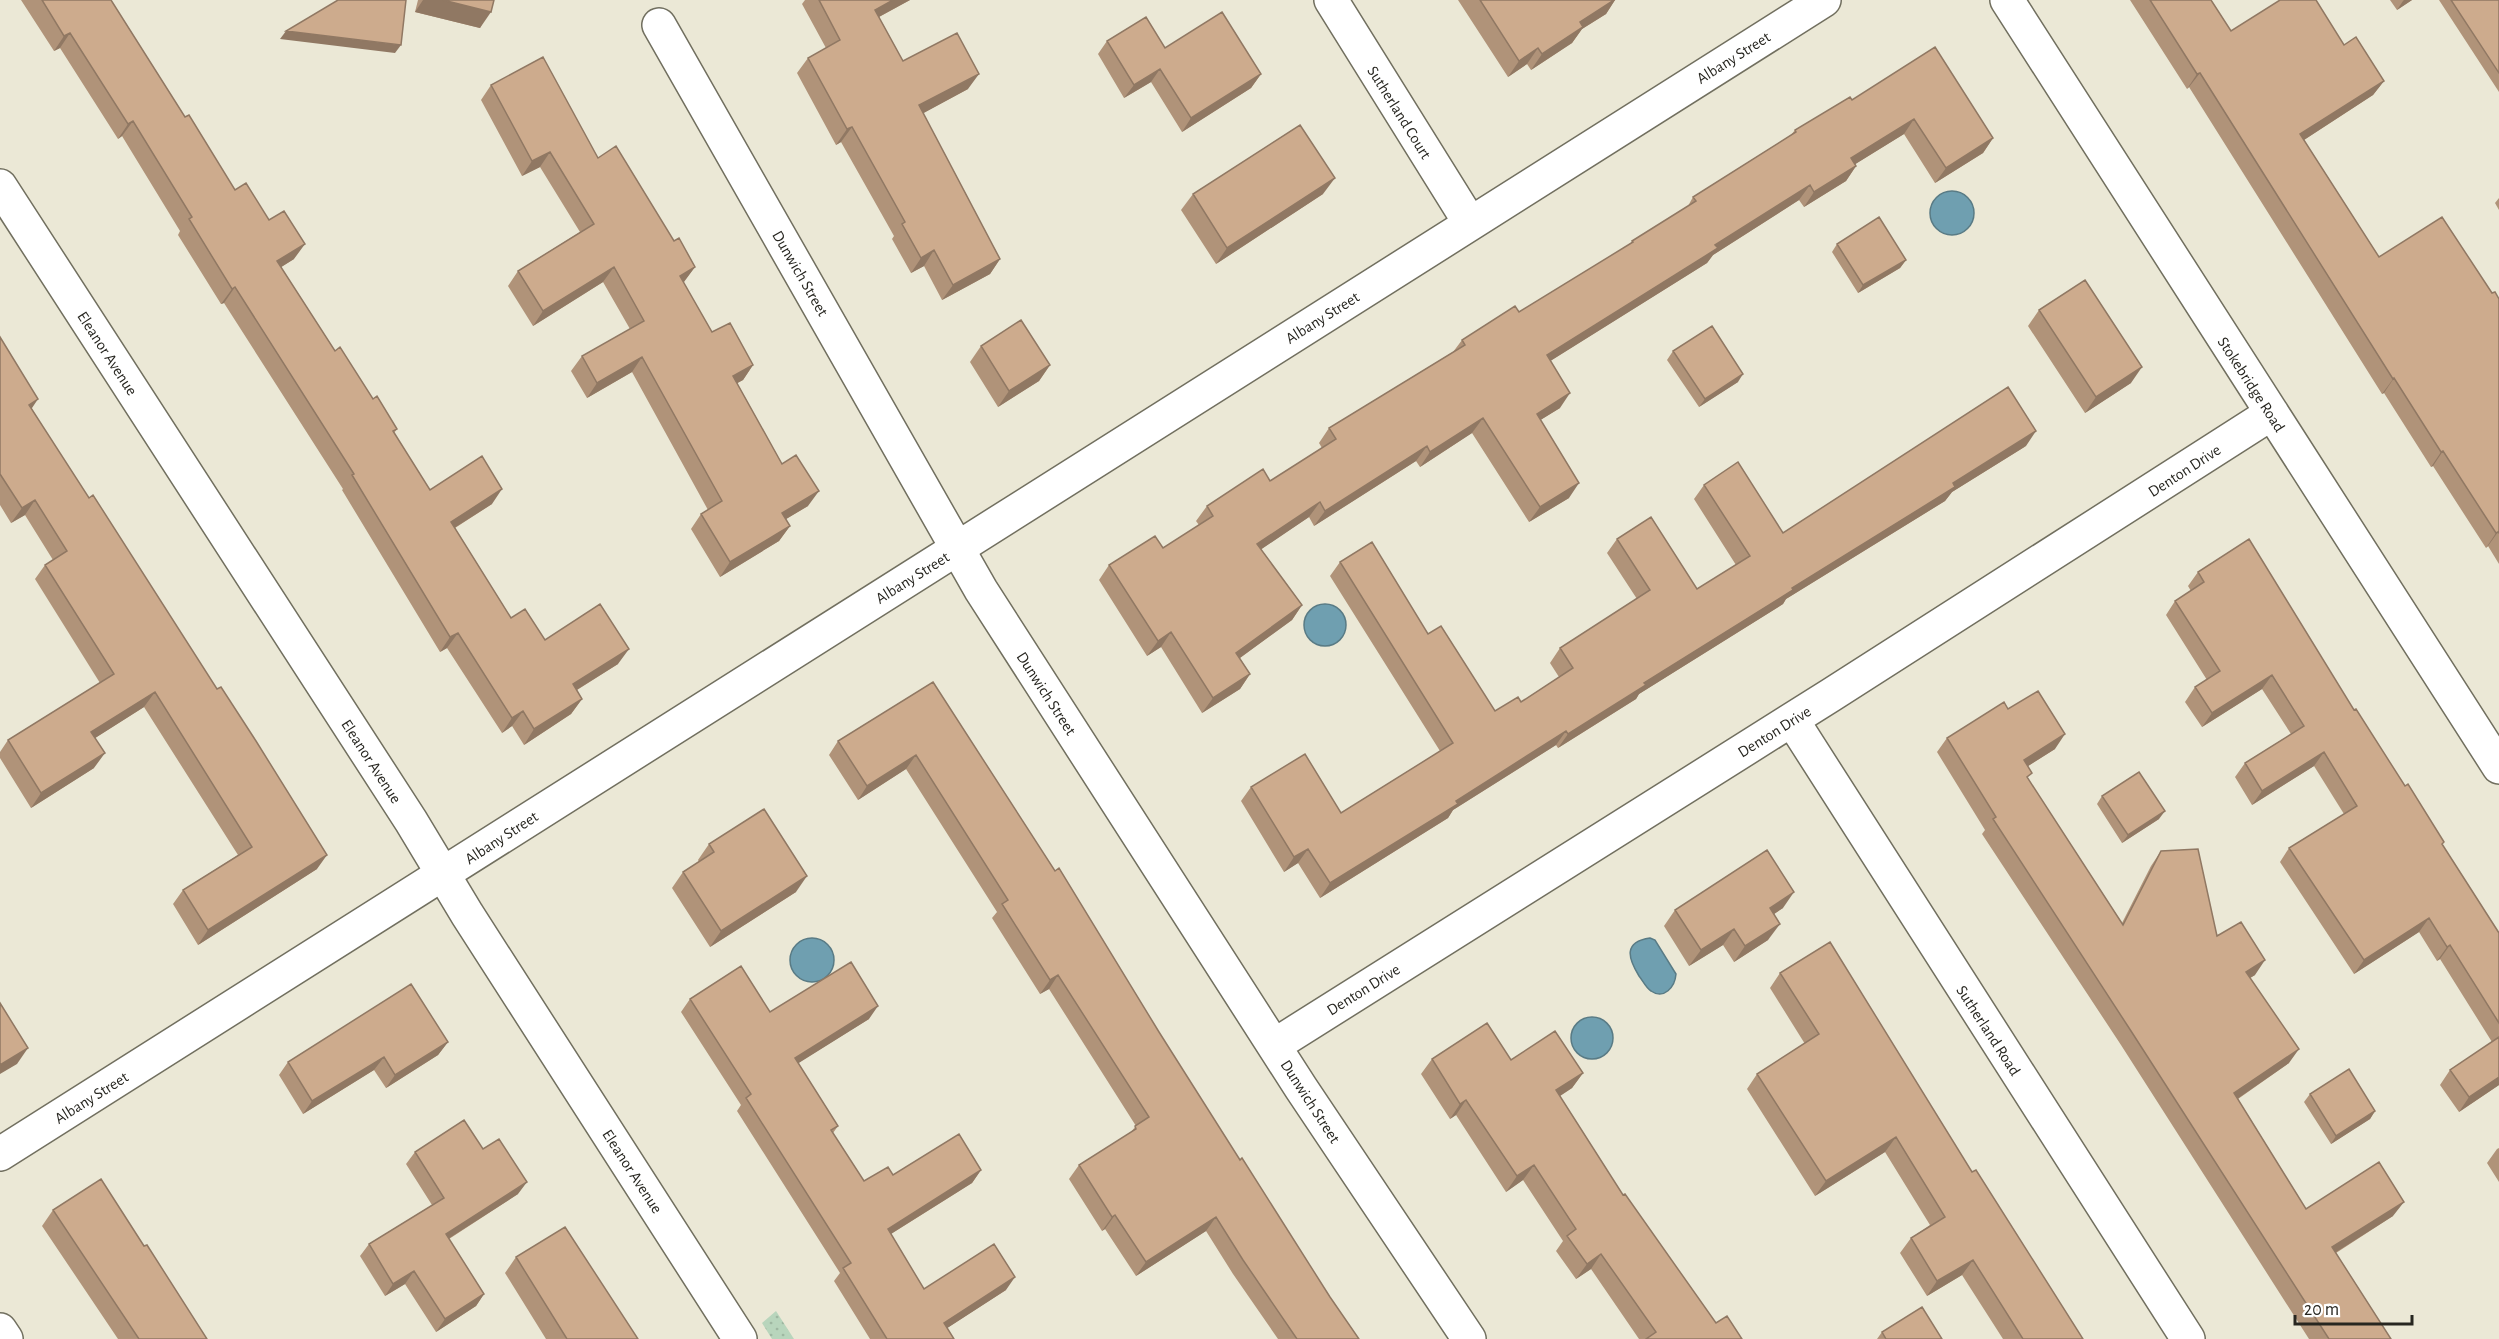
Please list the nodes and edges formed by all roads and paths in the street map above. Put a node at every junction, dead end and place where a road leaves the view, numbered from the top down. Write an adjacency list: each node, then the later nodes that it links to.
1 (1331, 0): 6 (street, Sutherland Court)
2 (1824, 0): 6 (street, Albany Street)
3 (2007, 0): 7 (street, Stokebridge Road)
4 (659, 25): 8 (street, Dunwich Street)
5 (0, 186): 11 (street, Eleanor Avenue)
6 (1470, 223): 8 (street, Albany Street)
7 (2271, 413): 9 (street, Denton Drive); 10 (street, Stokebridge Road)
8 (957, 549): 11 (street, Albany Street); 12 (street, Dunwich Street)
9 (1792, 720): 12 (street, Denton Drive); 18 (street, Sutherland Road)
10 (2499, 767)
11 (443, 873): 13 (street, Albany Street); 16 (street, Eleanor Avenue)
12 (1275, 1045): 17 (street, Dunwich Street)
13 (0, 1154)
14 (0, 1330): 15 (street)
15 (6, 1339)
16 (740, 1339)
17 (1469, 1339)
18 (2188, 1339)

